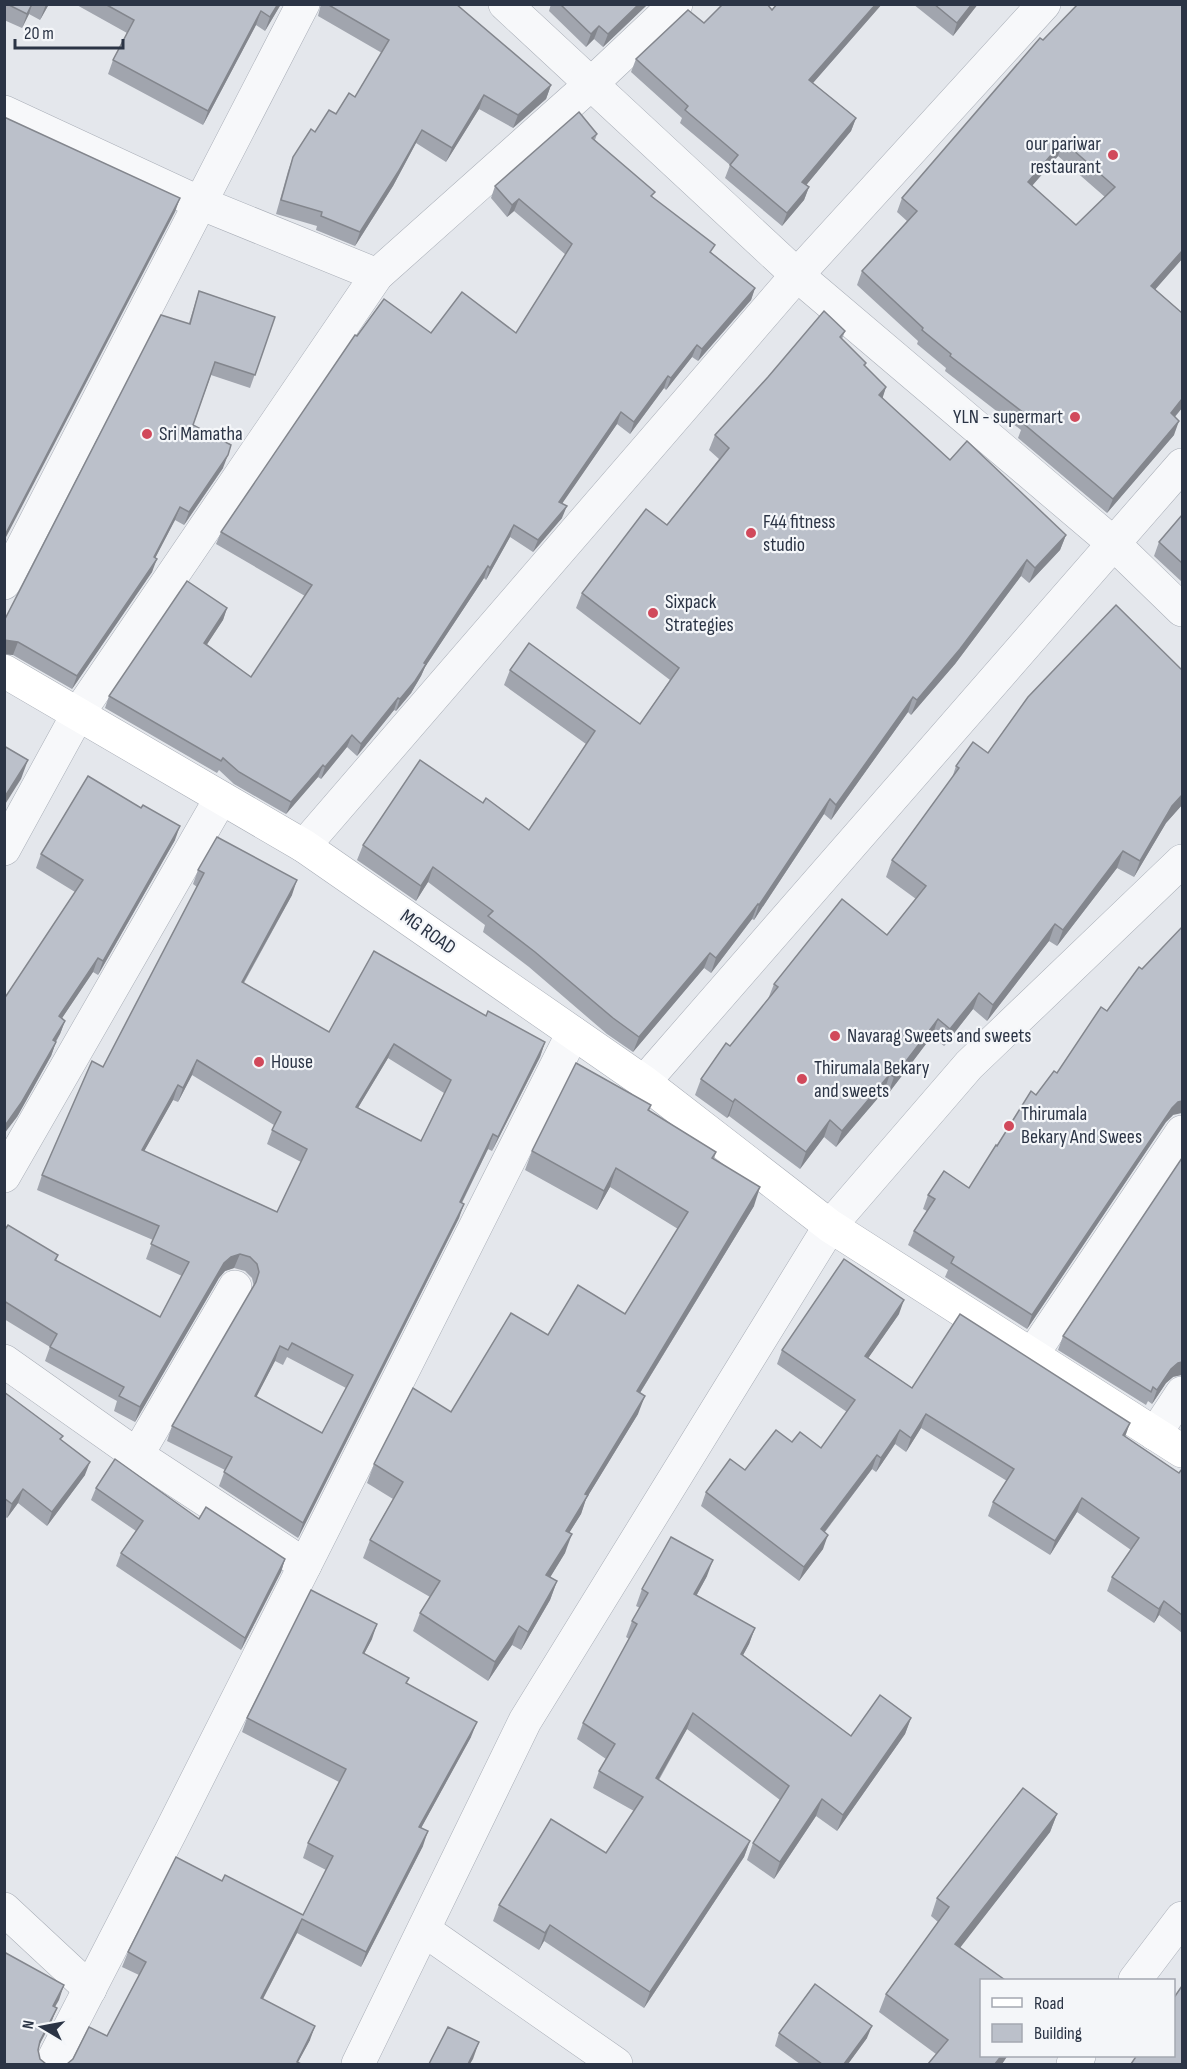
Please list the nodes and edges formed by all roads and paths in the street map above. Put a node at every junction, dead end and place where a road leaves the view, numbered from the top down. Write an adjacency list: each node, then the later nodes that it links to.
1 (303, 4): 7 (street)
2 (505, 4): 5 (street)
3 (676, 4): 5 (street)
4 (1044, 4): 9 (street)
5 (591, 84): 8 (street); 9 (street)
6 (4, 112): 7 (street)
7 (200, 203): 8 (street); 12 (street)
8 (377, 275): 15 (street)
9 (797, 275): 11 (street); 17 (street)
10 (1182, 465): 11 (street)
11 (1113, 543): 13 (street); 21 (street)
12 (4, 583)
13 (1182, 610)
14 (4, 671): 15 (main road, MG ROAD)
15 (78, 714): 16 (main road, MG ROAD); 18 (street)
16 (221, 798): 17 (main road, MG ROAD); 23 (street)
17 (304, 846): 20 (main road, MG ROAD)
18 (4, 849)
19 (1178, 874): 24 (street)
20 (573, 1033): 21 (main road, MG ROAD); 32 (street)
21 (644, 1082): 24 (main road, MG ROAD)
22 (1182, 1132): 26 (street)
23 (4, 1176)
24 (830, 1226): 26 (main road, MG ROAD); 35 (street)
25 (235, 1287): 31 (street)
26 (1032, 1355): 29 (main road, MG ROAD)
27 (4, 1361): 31 (street)
28 (1182, 1393): 29 (street)
29 (1155, 1434): 30 (main road, MG ROAD)
30 (1182, 1451)
31 (137, 1455): 32 (street)
32 (305, 1566): 37 (street)
33 (4, 1909): 37 (street)
34 (1182, 1918): 36 (street)
35 (424, 1930): 39 (street); 40 (street)
36 (1136, 1979)
37 (90, 1989): 38 (street)
38 (51, 2064)
39 (358, 2064)
40 (616, 2064)

